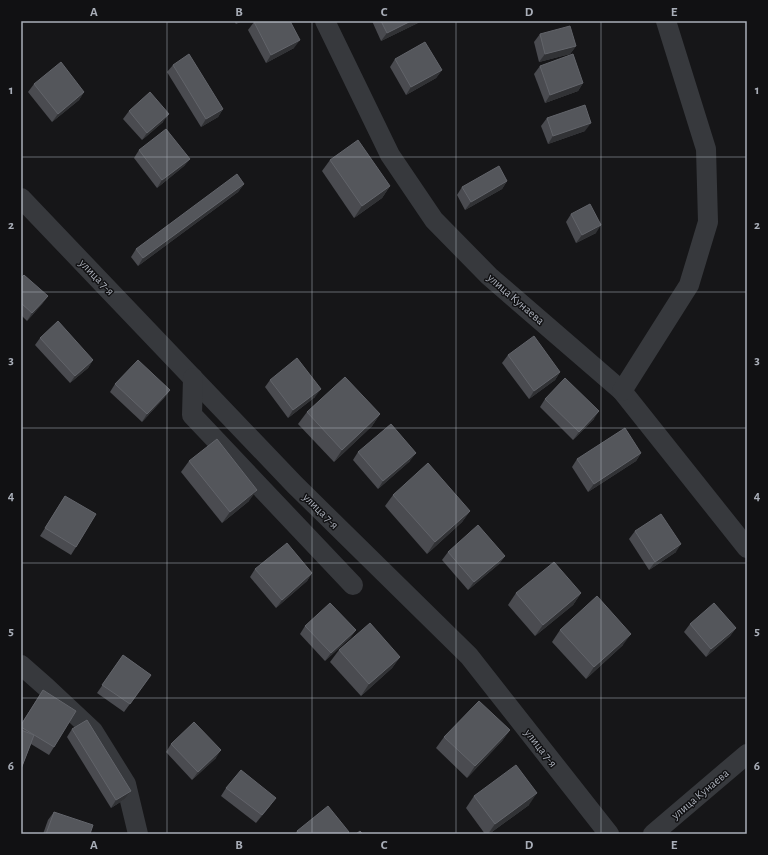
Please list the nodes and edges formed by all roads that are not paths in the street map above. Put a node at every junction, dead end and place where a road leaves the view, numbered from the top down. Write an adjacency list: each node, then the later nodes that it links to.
1 (325, 21): 5 (street, улица Кунаева)
2 (666, 21): 5 (street)
3 (21, 198): 4 (street, улица 7-я)
4 (193, 378): 7 (street); 11 (street, улица 7-я)
5 (622, 391): 6 (street, улица Кунаева)
6 (747, 548)
7 (353, 585)
8 (23, 672): 10 (street)
9 (747, 754): 12 (street, улица Кунаева)
10 (138, 834)
11 (609, 834)
12 (653, 834)

